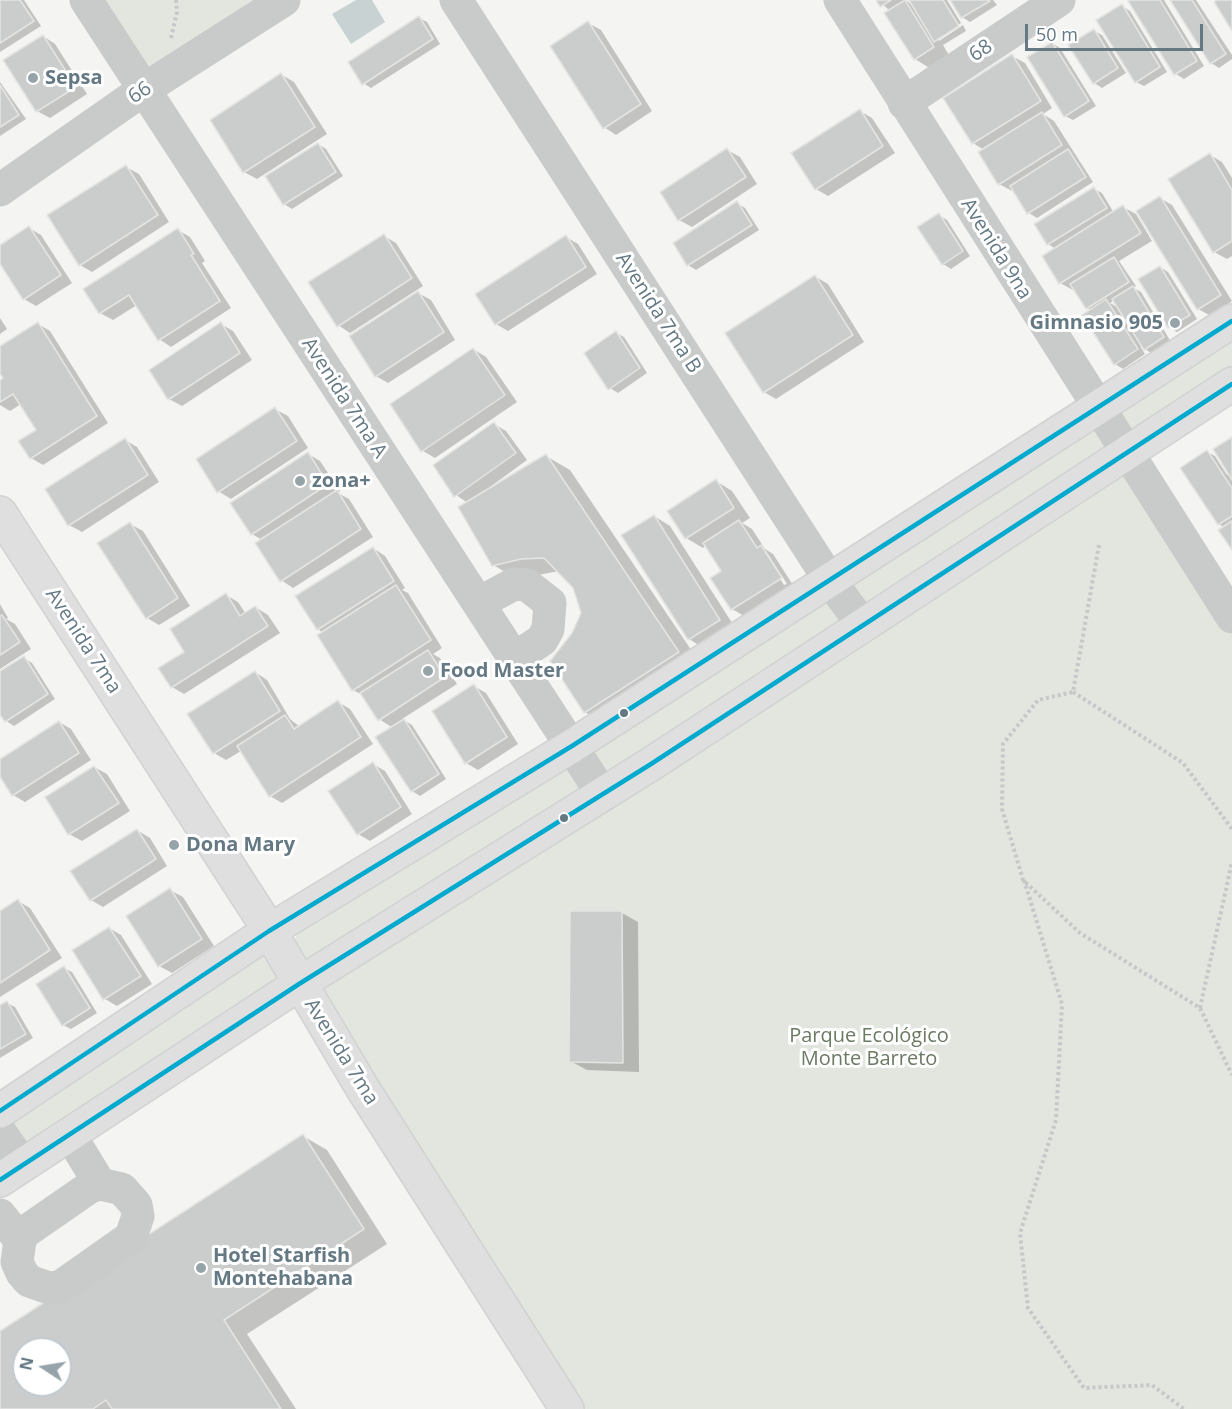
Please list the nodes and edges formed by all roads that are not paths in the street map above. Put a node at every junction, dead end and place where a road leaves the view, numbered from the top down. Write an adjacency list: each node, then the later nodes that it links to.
1 (86, 0): 6 (street, Avenida 7ma A)
2 (284, 0): 6 (street, 66)
3 (456, 0): 14 (street, Avenida 7ma B)
4 (840, 0): 7 (street, Avenida 9na)
5 (1059, 0): 7 (street, 68)
6 (143, 90): 8 (street, 66); 15 (street, Avenida 7ma A)
7 (904, 103): 11 (street, Avenida 9na)
8 (0, 190)
9 (1232, 321): 11 (main road)
10 (1232, 384): 12 (main road)
11 (1096, 407): 12 (street, Avenida 9na); 14 (main road)
12 (1126, 452): 16 (street, Avenida 9na); 17 (main road)
13 (0, 513): 21 (main road, Avenida 7ma)
14 (829, 579): 17 (street, Avenida 7ma B); 19 (main road)
15 (479, 603): 18 (street, Avenida 7ma A); 18 (street)
16 (1232, 617)
17 (862, 624): 20 (main road)
18 (515, 658): 19 (street, Avenida 7ma A)
19 (572, 746): 20 (street, Avenida 7ma A); 21 (main road)
20 (603, 795): 22 (main road)
21 (269, 931): 22 (main road, Avenida 7ma); 23 (main road)
22 (299, 984): 25 (main road); 30 (main road, Avenida 7ma)
23 (0, 1111)
24 (0, 1132): 26 (street)
25 (70, 1135): 26 (main road); 27 (street)
26 (11, 1172)
27 (100, 1184): 29 (street); 29 (street)
28 (0, 1215): 29 (street)
29 (20, 1240)
30 (567, 1409)

